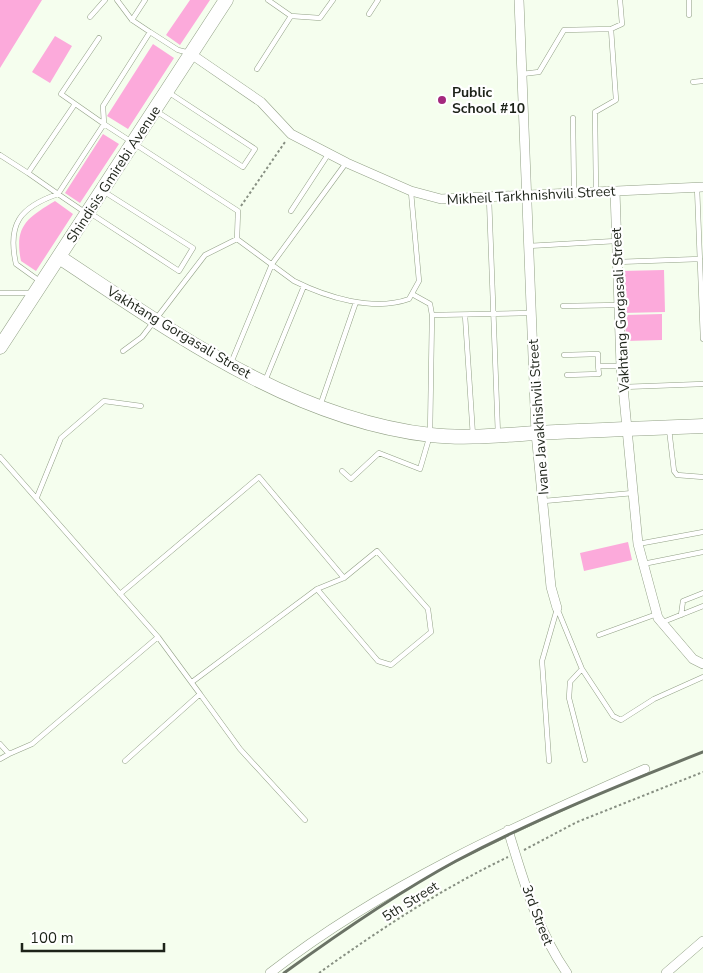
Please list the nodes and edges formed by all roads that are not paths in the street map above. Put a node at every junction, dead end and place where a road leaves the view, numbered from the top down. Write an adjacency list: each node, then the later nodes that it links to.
1 (105, 0): 14 (lane)
2 (117, 0): 15 (lane)
3 (145, 0): 15 (lane)
4 (226, 0): 19 (street, Shindisis Gmirebi Avenue)
5 (268, 0): 13 (lane)
6 (333, 0): 13 (lane)
7 (378, 0): 11 (lane)
8 (519, 0): 21 (street, Ivane Javakhishvili Street)
9 (620, 0): 16 (lane)
10 (689, 0): 12 (lane)
11 (368, 14)
12 (689, 15)
13 (291, 16): 20 (lane)
14 (90, 17)
15 (132, 20): 17 (lane)
16 (611, 28): 21 (lane); 38 (lane)
17 (150, 32): 19 (lane); 28 (lane)
18 (99, 38): 25 (lane)
19 (191, 54): 24 (street, Shindisis Gmirebi Avenue); 30 (street, Mikheil Tarkhnishvili Street)
20 (257, 69)
21 (522, 74): 41 (street, Ivane Javakhishvili Street)
22 (703, 81): 23 (lane)
23 (694, 82)
24 (167, 91): 26 (street, Shindisis Gmirebi Avenue); 26 (lane)
25 (75, 104): 28 (lane); 33 (lane)
26 (155, 110): 29 (street, Shindisis Gmirebi Avenue)
27 (572, 118): 39 (lane)
28 (104, 124): 29 (lane); 40 (lane)
29 (133, 143): 35 (street, Shindisis Gmirebi Avenue); 46 (lane)
30 (329, 153): 32 (street, Mikheil Tarkhnishvili Street); 43 (lane)
31 (0, 155): 33 (lane)
32 (347, 162): 36 (street, Mikheil Tarkhnishvili Street); 52 (lane)
33 (28, 173): 40 (lane)
34 (700, 187): 37 (street, Mikheil Tarkhnishvili Street); 45 (lane)
35 (102, 190): 44 (street, Shindisis Gmirebi Avenue); 44 (lane)
36 (411, 191): 42 (street, Mikheil Tarkhnishvili Street); 56 (lane)
37 (615, 191): 38 (street, Mikheil Tarkhnishvili Street); 47 (street, Vakhtang Gorgasali Street)
38 (596, 192): 39 (street, Mikheil Tarkhnishvili Street)
39 (574, 193): 41 (street, Mikheil Tarkhnishvili Street)
40 (58, 194): 44 (lane); 54 (lane)
41 (527, 195): 42 (street, Mikheil Tarkhnishvili Street); 48 (street, Ivane Javakhishvili Street)
42 (489, 198): 61 (lane)
43 (291, 211)
44 (88, 213): 49 (street, Shindisis Gmirebi Avenue)
45 (701, 229): 50 (lane)
46 (237, 239): 52 (lane); 64 (lane)
47 (616, 241): 48 (lane); 51 (street, Vakhtang Gorgasali Street)
48 (528, 246): 60 (street, Ivane Javakhishvili Street)
49 (59, 257): 54 (street, Shindisis Gmirebi Avenue); 64 (street, Vakhtang Gorgasali Street)
50 (700, 259): 51 (lane); 65 (lane)
51 (617, 262): 58 (street, Vakhtang Gorgasali Street)
52 (272, 264): 53 (lane); 69 (lane)
53 (304, 286): 57 (lane); 73 (lane)
54 (39, 288): 55 (lane); 66 (street, Shindisis Gmirebi Avenue)
55 (0, 293)
56 (412, 294): 57 (lane); 62 (lane)
57 (356, 302): 77 (lane)
58 (619, 305): 59 (lane); 71 (street, Vakhtang Gorgasali Street)
59 (563, 306)
60 (531, 313): 61 (lane); 81 (street, Ivane Javakhishvili Street)
61 (493, 314): 63 (lane); 83 (lane)
62 (432, 315): 63 (lane); 82 (lane)
63 (466, 315): 84 (lane)
64 (155, 320): 67 (lane); 69 (street, Vakhtang Gorgasali Street)
65 (703, 339)
66 (0, 347)
67 (123, 351)
68 (564, 355): 70 (lane)
69 (230, 366): 73 (street, Vakhtang Gorgasali Street)
70 (598, 366): 71 (lane); 72 (lane)
71 (621, 366): 75 (street, Vakhtang Gorgasali Street)
72 (567, 375)
73 (264, 383): 77 (street, Vakhtang Gorgasali Street)
74 (703, 384): 75 (lane)
75 (623, 387): 80 (street, Vakhtang Gorgasali Street)
76 (141, 406): 89 (lane)
77 (320, 407): 82 (street, Vakhtang Gorgasali Street)
78 (703, 426): 79 (street, Vakhtang Gorgasali Street)
79 (669, 427): 80 (street, Vakhtang Gorgasali Street); 87 (lane)
80 (627, 429): 81 (street, Vakhtang Gorgasali Street); 88 (street, Vakhtang Gorgasali Street)
81 (536, 433): 83 (street, Vakhtang Gorgasali Street); 90 (street, Ivane Javakhishvili Street)
82 (430, 435): 84 (street, Vakhtang Gorgasali Street); 86 (lane)
83 (498, 436): 84 (street, Vakhtang Gorgasali Street)
84 (474, 437)
85 (0, 457): 89 (lane)
86 (342, 471)
87 (703, 477)
88 (633, 493): 90 (lane); 92 (street, Vakhtang Gorgasali Street)
89 (37, 497): 97 (lane)
90 (544, 501): 100 (street, Ivane Javakhishvili Street)
91 (703, 532): 92 (lane)
92 (638, 544): 94 (street, Vakhtang Gorgasali Street)
93 (703, 552): 94 (lane)
94 (643, 564): 101 (street, Vakhtang Gorgasali Street)
95 (344, 578): 96 (lane); 96 (lane); 97 (lane)
96 (318, 589): 109 (lane)
97 (120, 594): 105 (lane)
98 (703, 594): 102 (lane)
99 (703, 606): 102 (lane)
100 (557, 608): 107 (lane, Ivane Javakhishvili Street); 116 (lane)
101 (657, 614): 103 (street, Vakhtang Gorgasali Street); 104 (lane)
102 (681, 614): 103 (lane)
103 (663, 622): 106 (street, Vakhtang Gorgasali Street)
104 (599, 634)
105 (158, 637): 109 (lane); 112 (lane)
106 (703, 664)
107 (582, 669): 108 (lane, Ivane Javakhishvili Street); 114 (lane)
108 (703, 677)
109 (192, 682): 110 (lane)
110 (200, 694): 115 (lane); 118 (lane)
111 (0, 744): 112 (lane)
112 (9, 754): 113 (lane)
113 (0, 759)
114 (585, 760)
115 (125, 761)
116 (549, 761)
117 (645, 769): 119 (street)
118 (305, 820)
119 (508, 830): 121 (street); 122 (street, 3rd Street)
120 (703, 941): 123 (street)
121 (270, 973)
122 (566, 973)
123 (666, 973)

